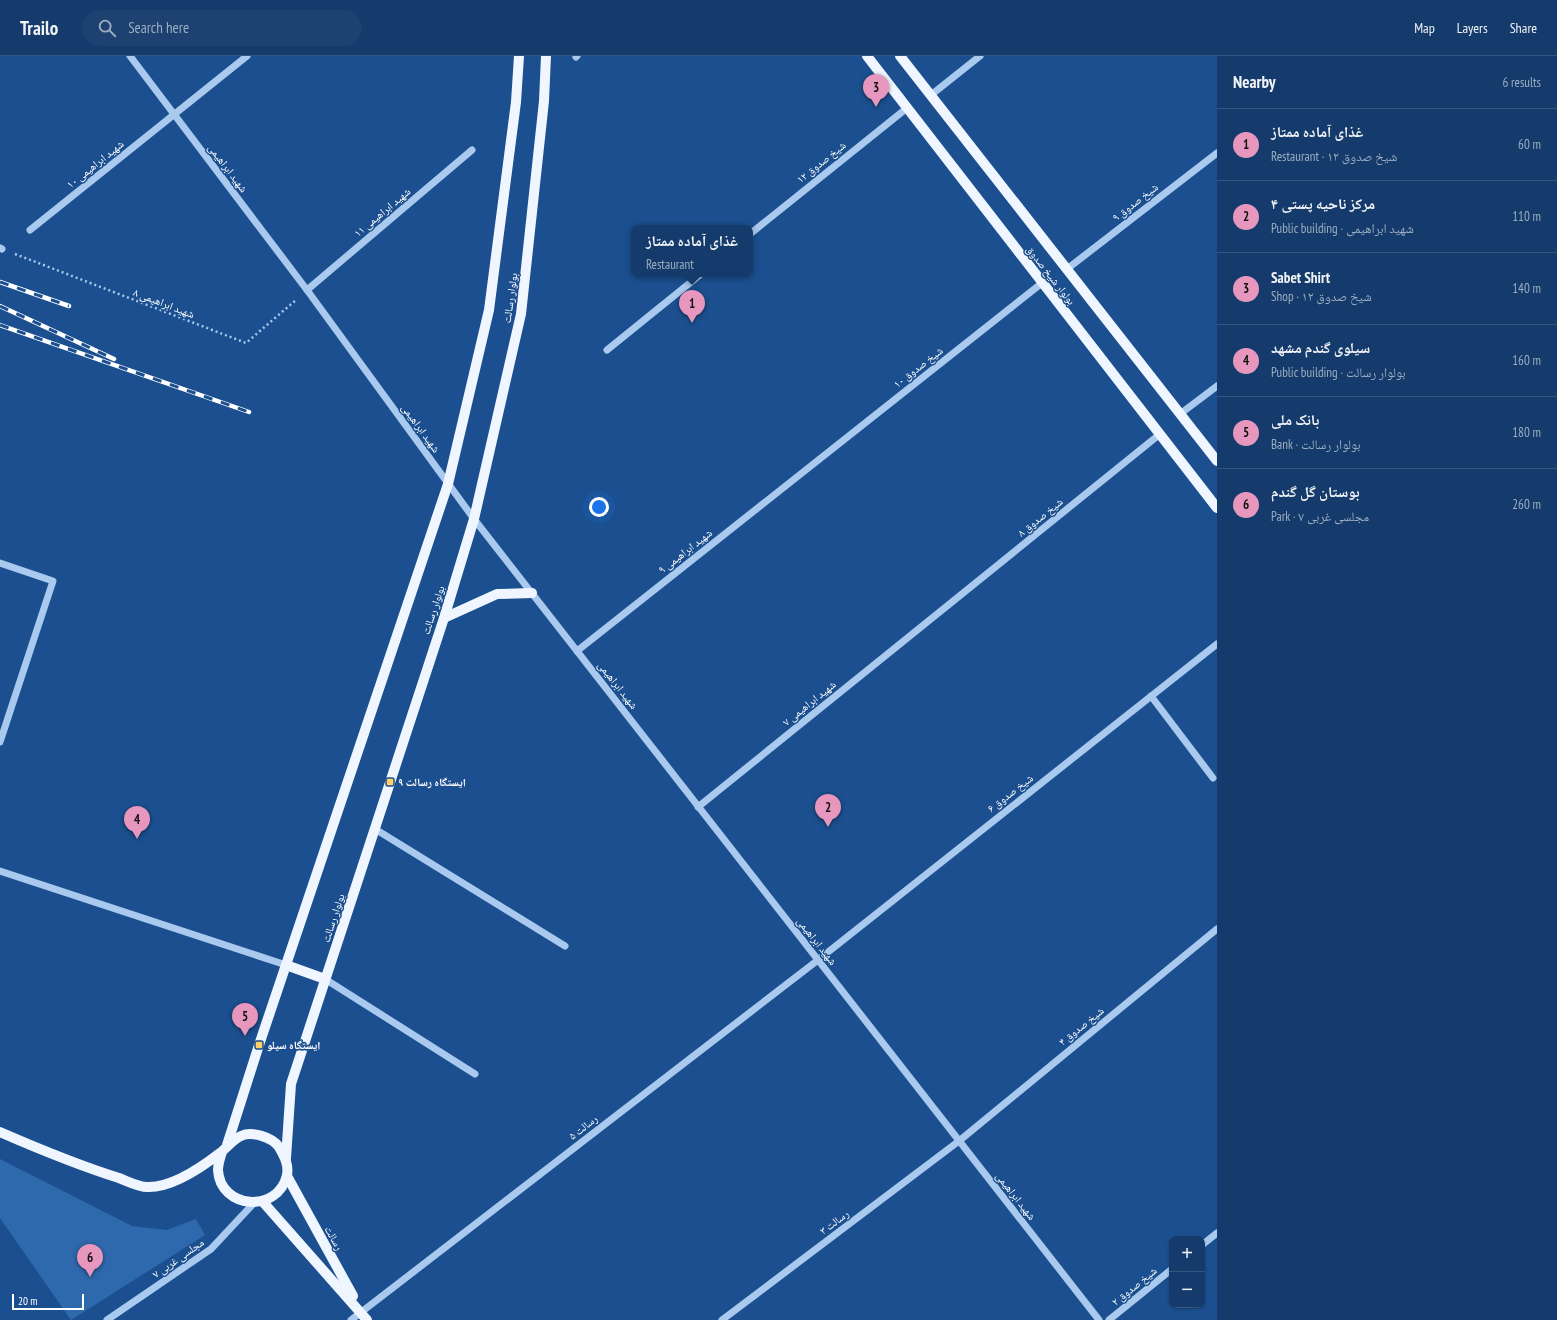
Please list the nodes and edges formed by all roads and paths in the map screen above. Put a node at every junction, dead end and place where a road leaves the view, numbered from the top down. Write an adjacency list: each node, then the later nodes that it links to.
1 (130, 56): 10 (street, شهید ابراهیمی)
2 (247, 56): 10 (street, شهید ابراهیمی ۱۰)
3 (519, 56): 26 (main road, بولوار رسالت)
4 (546, 56): 28 (main road, بولوار رسالت)
5 (867, 56): 9 (main road, بولوار شیخ صدوق)
6 (900, 56): 8 (main road, بولوار شیخ صدوق)
7 (980, 56): 8 (street)
8 (931, 95): 16 (main road, بولوار شیخ صدوق)
9 (907, 108): 14 (street, شیخ صدوق ۱۲); 18 (main road, بولوار شیخ صدوق)
10 (173, 115): 13 (street, شهید ابراهیمی ۱۰); 19 (street, شهید ابراهیمی)
11 (472, 150): 19 (street, شهید ابراهیمی ۱۱)
12 (1217, 153): 16 (street, شیخ صدوق ۹)
13 (30, 230)
14 (753, 232)
15 (1, 248): 19 (path, شهید ابراهیمی ۸)
16 (1067, 269): 22 (main road, بولوار شیخ صدوق)
17 (697, 277): 20 (street)
18 (1042, 283): 23 (main road, بولوار شیخ صدوق); 25 (street, شیخ صدوق ۱۰)
19 (306, 290): 26 (street, شهید ابراهیمی)
20 (607, 350)
21 (1217, 386): 22 (street)
22 (1180, 414): 24 (main road, بولوار شیخ صدوق)
23 (1160, 434): 27 (main road, بولوار شیخ صدوق); 31 (street, شیخ صدوق ۸)
24 (1217, 461)
25 (807, 468): 34 (street, شهید ابراهیمی ۹)
26 (448, 484): 28 (street, شهید ابراهیمی); 44 (main road, بولوار رسالت)
27 (1217, 508)
28 (474, 519): 30 (street, شهید ابراهیمی); 32 (main road, بولوار رسالت)
29 (0, 563): 36 (street)
30 (532, 593): 32 (main road); 34 (street, شهید ابراهیمی)
31 (933, 616): 38 (street, شهید ابراهیمی ۷)
32 (444, 618): 39 (main road, بولوار رسالت)
33 (1217, 644): 35 (street, شیخ صدوق ۶)
34 (577, 651): 38 (street, شهید ابراهیمی)
35 (1151, 696): 37 (street); 43 (street, شیخ صدوق ۶)
36 (0, 742)
37 (1213, 778)
38 (698, 807): 43 (street, شهید ابراهیمی)
39 (375, 829): 42 (street); 45 (main road, بولوار رسالت)
40 (0, 871): 44 (street)
41 (1217, 929): 48 (street, شیخ صدوق ۴)
42 (565, 946)
43 (818, 960): 48 (street, شهید ابراهیمی); 56 (street, رسالت ۵)
44 (286, 966): 45 (main road); 49 (main road, بولوار رسالت)
45 (325, 979): 46 (street); 50 (main road, بولوار رسالت)
46 (475, 1074)
47 (0, 1132): 49 (main road)
48 (959, 1141): 59 (street, رسالت ۳); 60 (street, شهید ابراهیمی)
49 (224, 1148): 50 (main road); 52 (main road)
50 (286, 1158): 51 (main road)
51 (287, 1176): 52 (main road); 56 (main road, رسالت)
52 (258, 1202): 56 (main road); 57 (street, مجلسی غربی ۷)
53 (1217, 1233): 54 (street)
54 (1205, 1243)
55 (1169, 1271): 61 (street, شیخ صدوق ۲)
56 (364, 1316): 58 (street, رسالت ۵)
57 (107, 1320)
58 (351, 1320)
59 (722, 1320)
60 (1099, 1320)
61 (1109, 1320)

